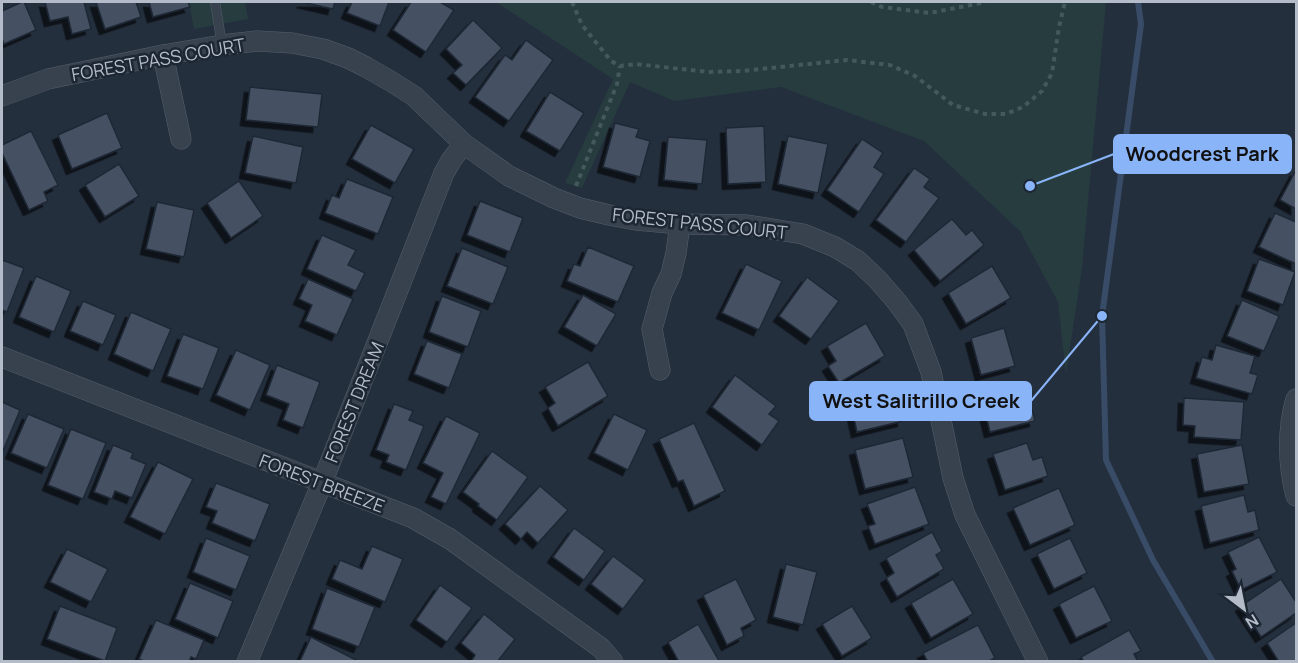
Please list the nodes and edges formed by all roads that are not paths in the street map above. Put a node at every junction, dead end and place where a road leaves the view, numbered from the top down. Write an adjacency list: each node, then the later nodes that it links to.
1 (215, 2): 2 (lane)
2 (222, 45): 3 (street, FOREST PASS COURT); 6 (street, FOREST PASS COURT)
3 (163, 55): 4 (street, FOREST PASS COURT); 5 (street)
4 (2, 96)
5 (181, 139)
6 (464, 144): 7 (street, FOREST PASS COURT); 11 (street, FOREST DREAM)
7 (680, 224): 9 (street); 15 (street, FOREST PASS COURT)
8 (2, 357): 11 (street, FOREST BREEZE)
9 (660, 370)
10 (1296, 399): 12 (street)
11 (322, 483): 13 (street, FOREST DREAM); 14 (street, FOREST BREEZE)
12 (1296, 496)
13 (247, 662)
14 (614, 662)
15 (1038, 662)

